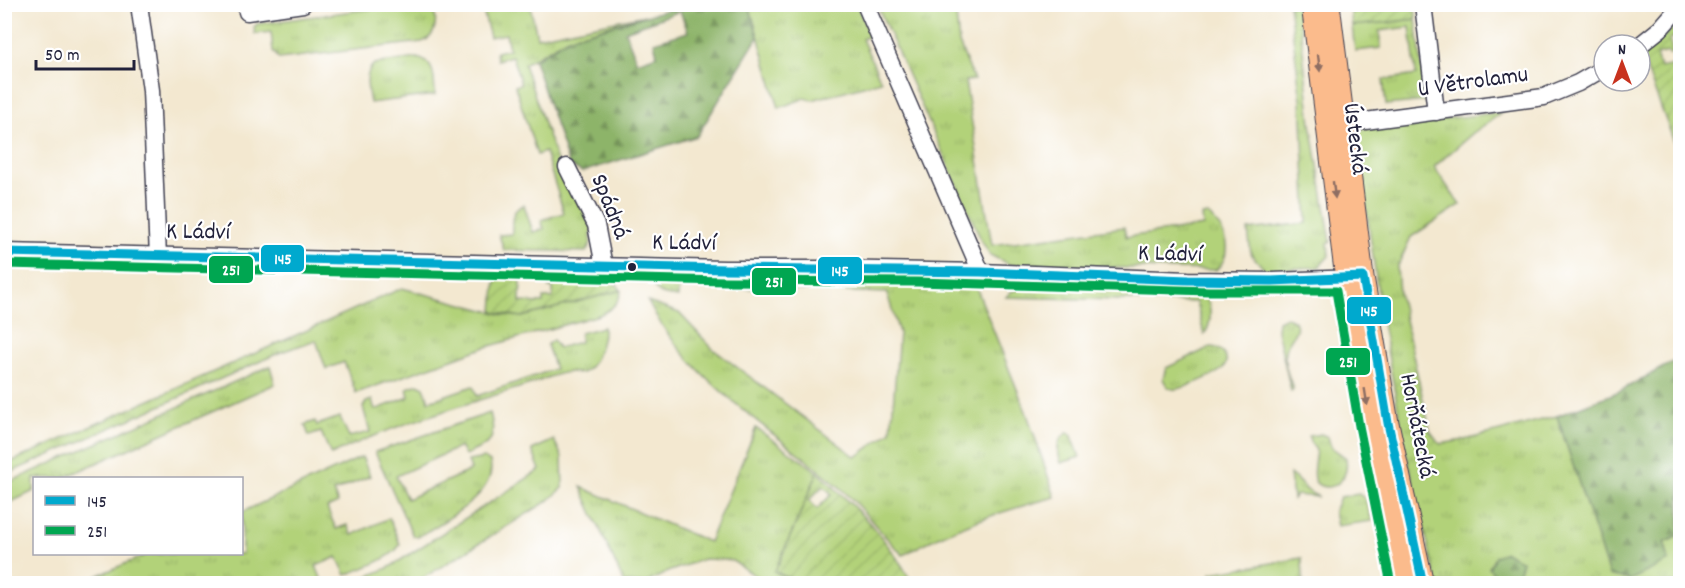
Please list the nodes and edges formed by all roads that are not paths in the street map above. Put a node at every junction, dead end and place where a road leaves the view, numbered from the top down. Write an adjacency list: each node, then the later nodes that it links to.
1 (139, 4): 15 (street)
2 (303, 4): 8 (street)
3 (865, 4): 17 (street)
4 (1312, 4): 18 (main road, Ústecká, one-way to 18)
5 (1329, 4): 12 (main road, Ústecká)
6 (1423, 4): 11 (street)
7 (1680, 6): 9 (street)
8 (247, 12)
9 (1652, 35)
10 (1592, 74): 11 (street, U Větrolamu)
11 (1436, 112): 12 (street, U Větrolamu)
12 (1343, 124): 18 (main road, Ústecká)
13 (567, 167): 16 (street, Spádná)
14 (4, 252): 15 (street, K Ládví)
15 (158, 257): 16 (street, K Ládví)
16 (604, 266): 17 (street, K Ládví)
17 (981, 272): 18 (street, K Ládví)
18 (1354, 278): 19 (main road, Horňátecká, one-way to 19); 20 (main road, Horňátecká)
19 (1402, 584)
20 (1424, 584)

